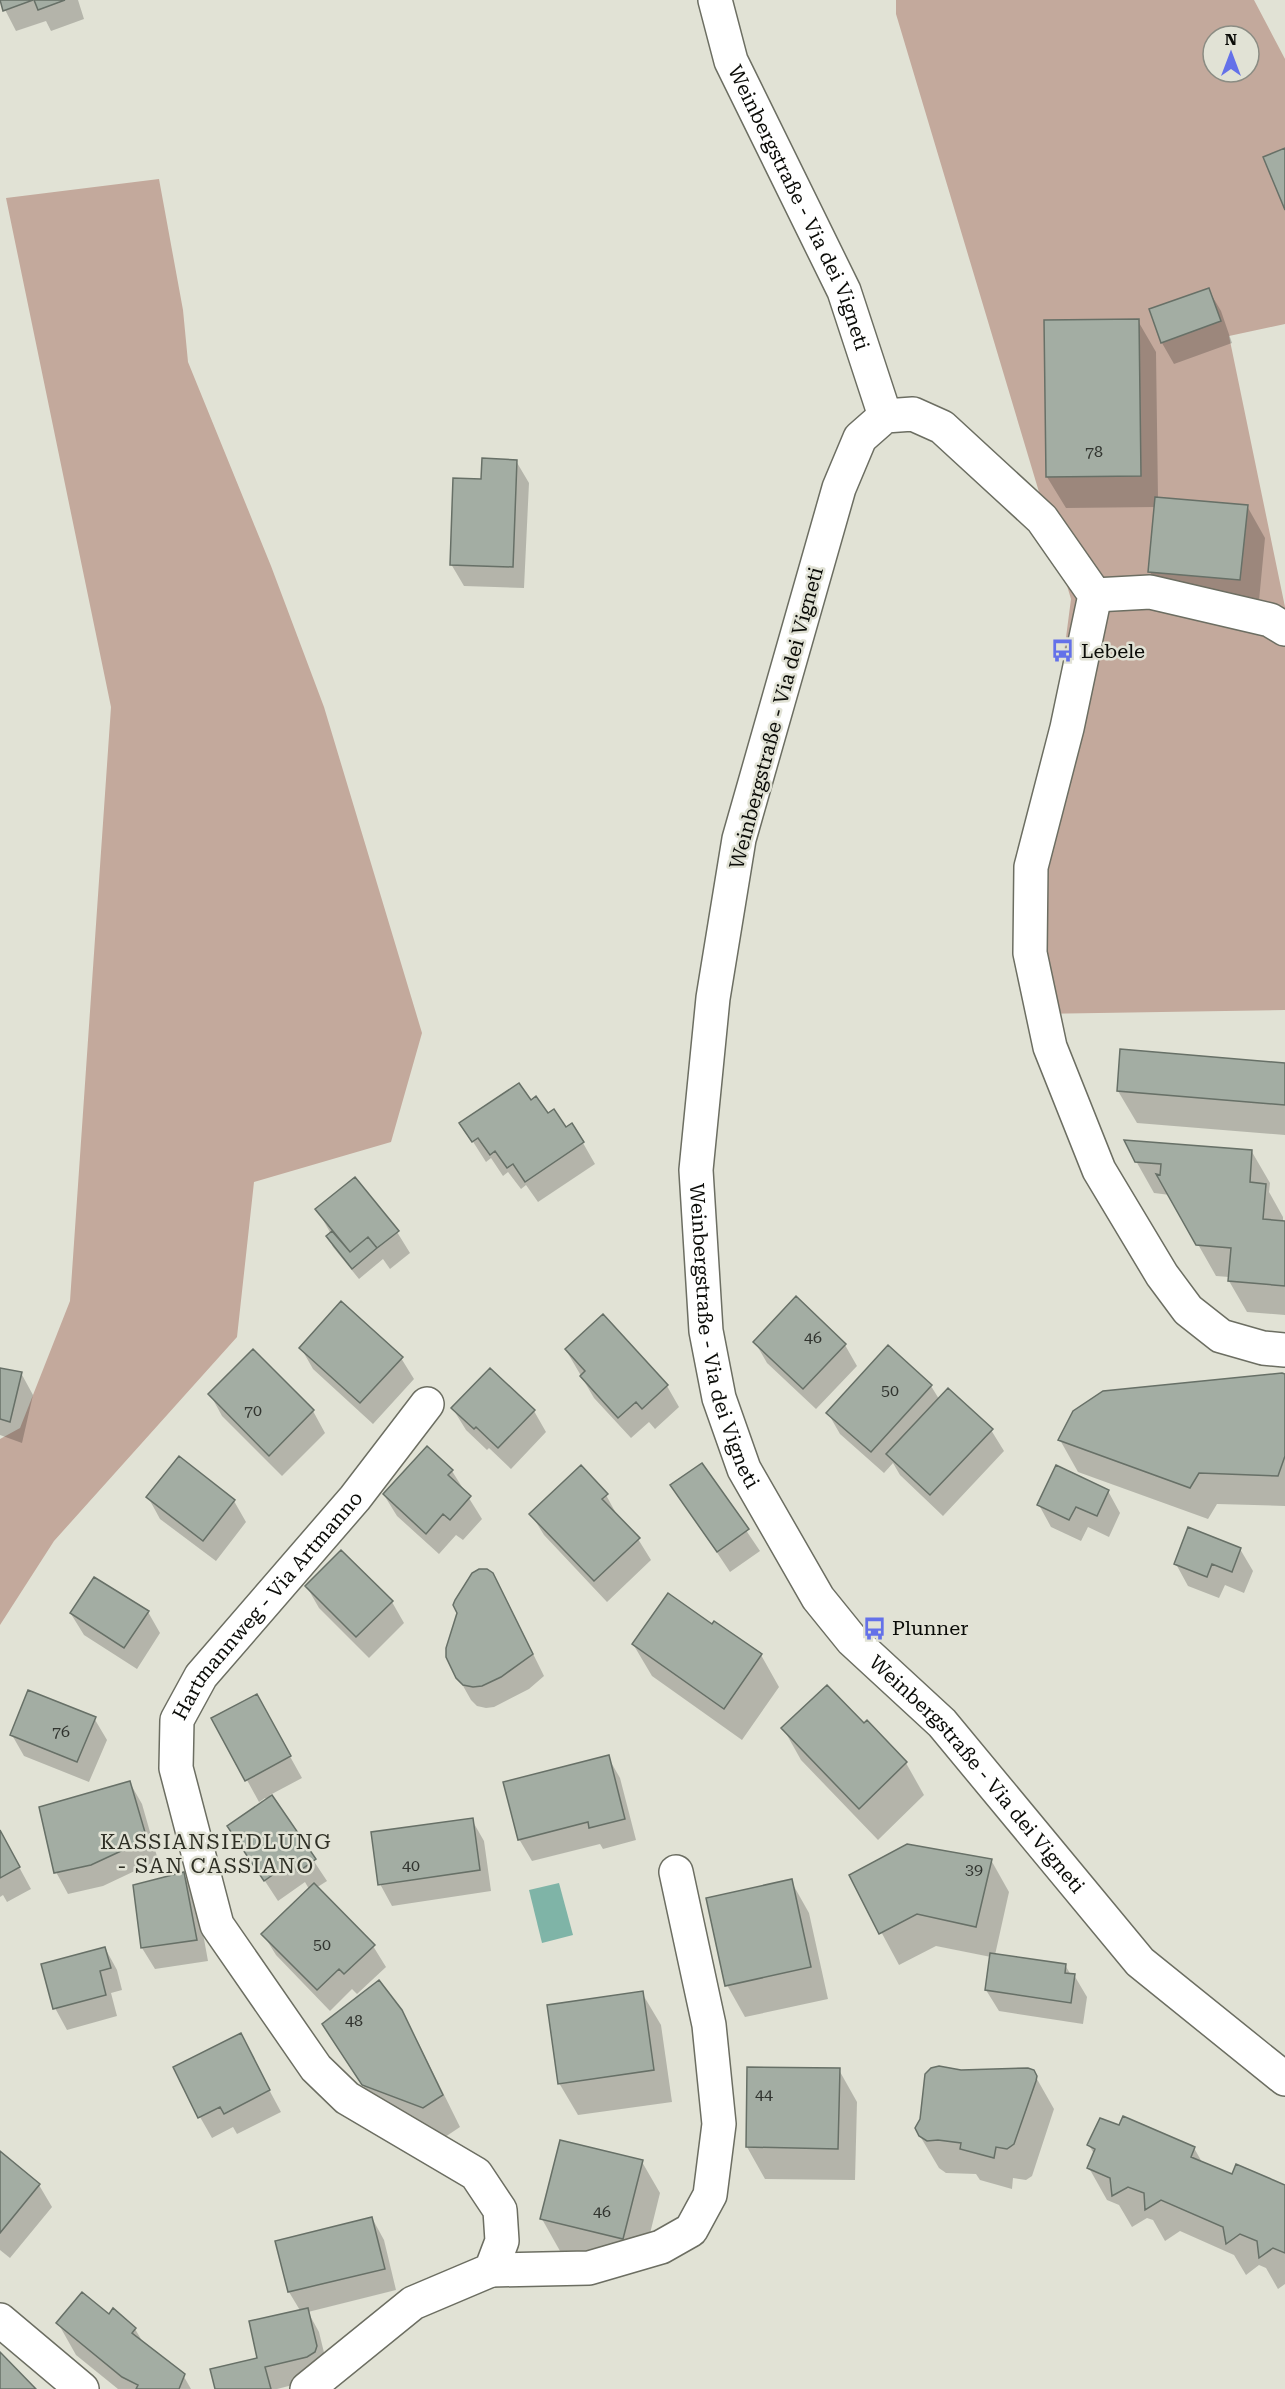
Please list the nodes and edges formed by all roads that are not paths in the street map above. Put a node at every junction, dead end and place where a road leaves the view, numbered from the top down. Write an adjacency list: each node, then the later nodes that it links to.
1 (715, 0): 2 (street, Weinbergstraße - Via dei Vigneti)
2 (885, 416): 3 (street); 8 (street, Weinbergstraße - Via dei Vigneti)
3 (1095, 595): 4 (street); 5 (street)
4 (1285, 629)
5 (1285, 1350)
6 (428, 1404): 9 (street, Hartmannweg - Via Artmanno)
7 (676, 1872): 9 (street)
8 (1285, 2079)
9 (491, 2270): 12 (street)
10 (0, 2320): 11 (street)
11 (82, 2389)
12 (308, 2389)

